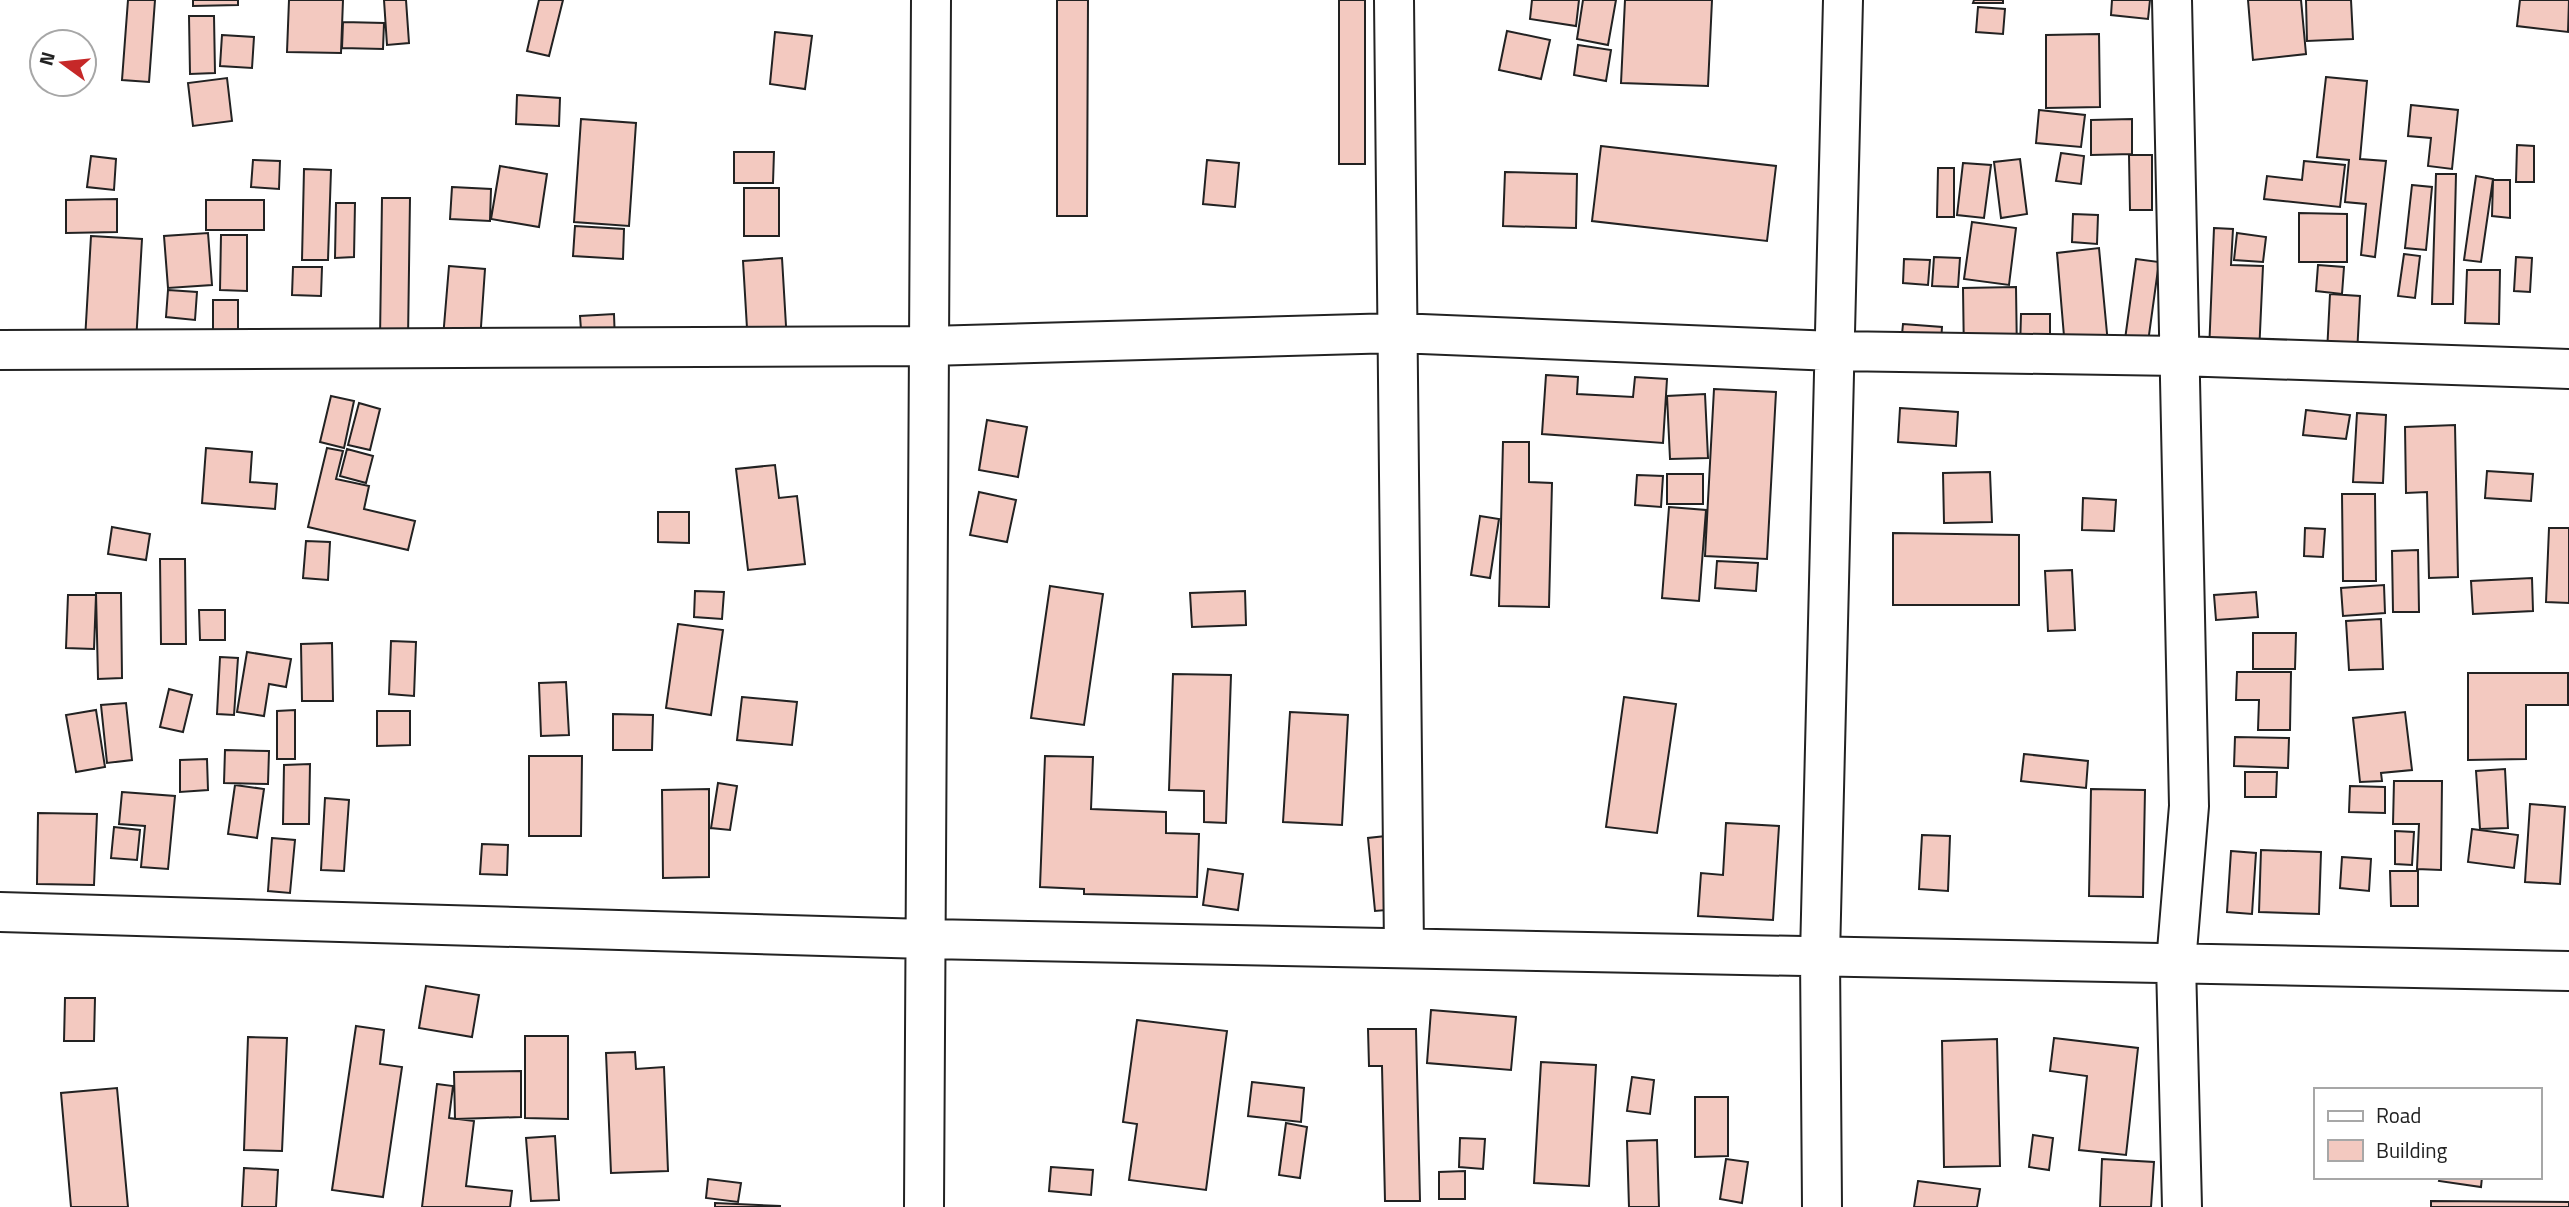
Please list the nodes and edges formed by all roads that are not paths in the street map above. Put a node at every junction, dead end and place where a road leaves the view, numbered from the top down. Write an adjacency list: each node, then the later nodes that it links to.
1 (931, 0): 6 (street)
2 (1394, 0): 5 (street)
3 (1843, 0): 8 (street)
4 (2172, 0): 9 (street)
5 (1397, 333): 6 (street); 8 (street); 13 (street)
6 (929, 346): 7 (street); 12 (street)
7 (0, 349)
8 (1834, 351): 9 (street); 14 (street)
9 (2179, 356): 10 (street); 15 (street)
10 (2569, 369)
11 (0, 912): 12 (street)
12 (926, 939): 13 (street); 17 (street)
13 (1404, 948): 14 (street)
14 (1820, 956): 15 (street); 18 (street)
15 (2176, 964): 16 (street); 19 (street)
16 (2569, 971)
17 (924, 1207)
18 (1822, 1207)
19 (2182, 1207)

